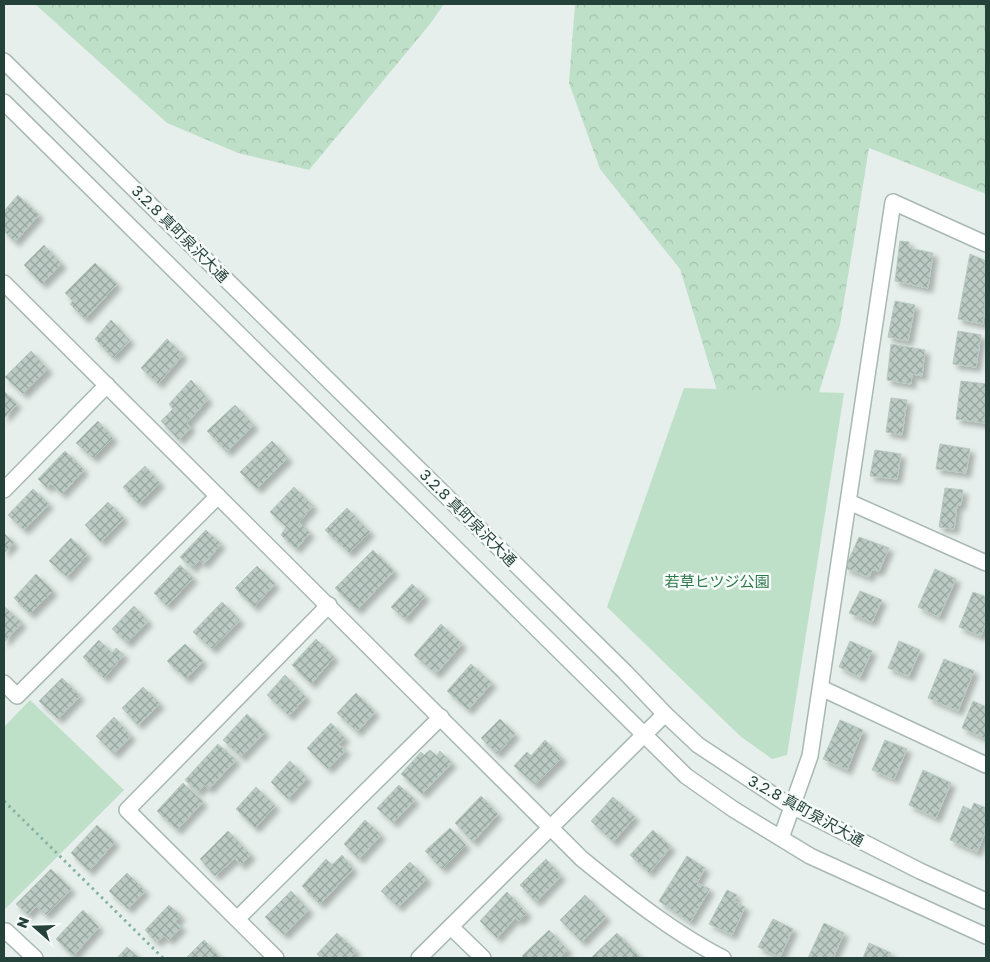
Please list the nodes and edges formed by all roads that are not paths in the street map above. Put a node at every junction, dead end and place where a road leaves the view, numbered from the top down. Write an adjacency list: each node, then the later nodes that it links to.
1 (4, 61): 13 (street, 3.2.8 真町泉沢大通)
2 (4, 102): 15 (street, 3.2.8 真町泉沢大通)
3 (986, 244): 8 (street)
4 (4, 282): 5 (street)
5 (107, 385): 6 (street); 7 (street)
6 (4, 490)
7 (218, 496): 10 (street); 11 (street)
8 (849, 502): 9 (street); 12 (street)
9 (986, 563)
10 (328, 605): 14 (street); 21 (street)
11 (4, 683)
12 (821, 688): 16 (street); 17 (street)
13 (665, 714): 15 (street); 17 (street, 3.2.8 真町泉沢大通)
14 (441, 717): 18 (street); 21 (street)
15 (643, 735): 18 (street); 19 (street, 3.2.8 真町泉沢大通)
16 (986, 765)
17 (792, 807): 19 (street); 20 (street, 3.2.8 真町泉沢大通)
18 (551, 828): 22 (street); 29 (street)
19 (781, 838): 24 (street, 3.2.8 真町泉沢大通)
20 (986, 901)
21 (237, 919): 26 (street)
22 (451, 927): 27 (street); 28 (street)
23 (4, 933): 25 (street)
24 (986, 936)
25 (35, 958)
26 (276, 958)
27 (419, 958)
28 (483, 958)
29 (723, 958)

